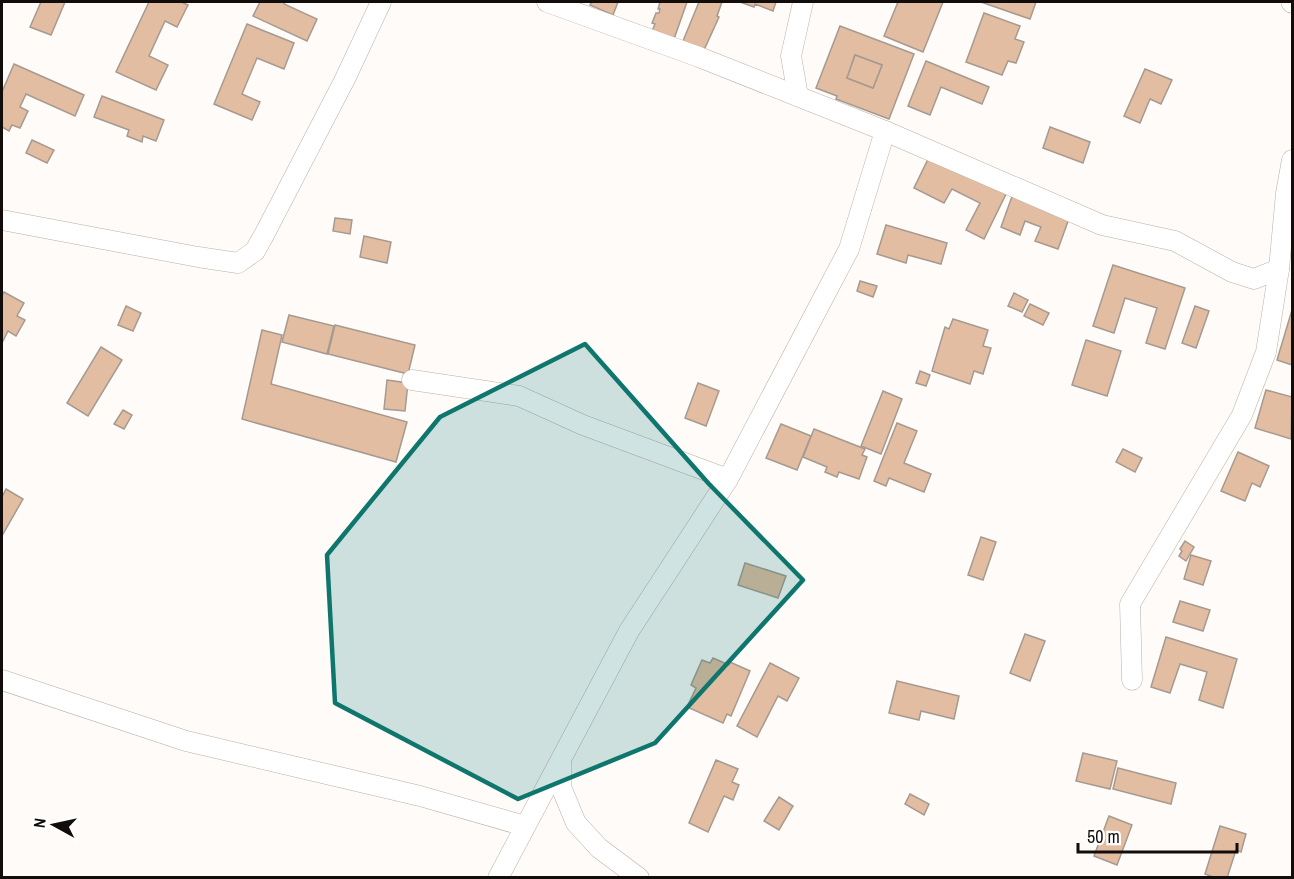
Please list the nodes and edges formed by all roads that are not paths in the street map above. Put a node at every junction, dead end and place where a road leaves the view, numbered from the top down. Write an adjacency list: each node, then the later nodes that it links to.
1 (381, 2): 7 (street)
2 (548, 2): 4 (street)
3 (802, 2): 4 (street)
4 (798, 96): 5 (street)
5 (885, 131): 8 (street); 10 (street)
6 (1293, 160): 8 (street)
7 (2, 220)
8 (1279, 269): 12 (street)
9 (412, 380): 10 (street)
10 (728, 479): 13 (street)
11 (2, 680): 14 (street)
12 (1132, 680)
13 (561, 759): 14 (street); 16 (street)
14 (525, 826): 15 (street)
15 (498, 878)
16 (639, 878)

